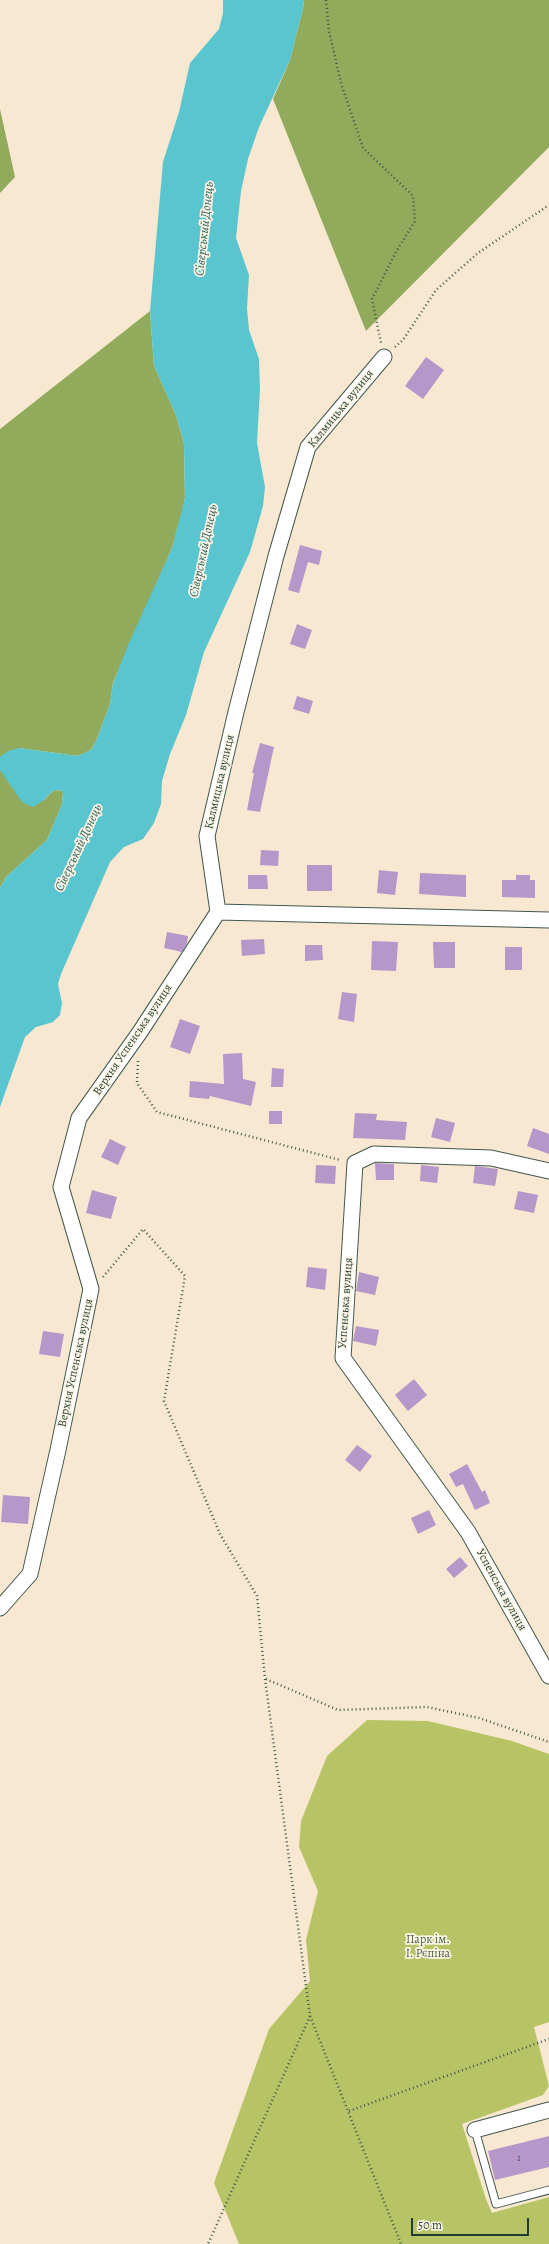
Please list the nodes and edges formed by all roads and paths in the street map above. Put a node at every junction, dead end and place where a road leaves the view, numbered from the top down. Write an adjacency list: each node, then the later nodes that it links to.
1 (326, 0): 3 (path)
2 (549, 205): 3 (path)
3 (384, 357): 4 (street, Калмицька вулиця)
4 (218, 912): 5 (street); 6 (street, Верхня Успенська вулиця)
5 (549, 920)
6 (140, 1032): 7 (path); 10 (street, Верхня Успенська вулиця)
7 (355, 1163): 8 (street); 11 (street, Успенська вулиця)
8 (549, 1171)
9 (98, 1282): 12 (path)
10 (0, 1608)
11 (549, 1676)
12 (265, 1679): 13 (path); 14 (path)
13 (549, 1742)
14 (310, 2016): 17 (path); 20 (path)
15 (549, 2039): 17 (path)
16 (549, 2110): 18 (street)
17 (349, 2111): 21 (path)
18 (475, 2130): 19 (lane)
19 (549, 2190)
20 (208, 2244)
21 (401, 2244)

